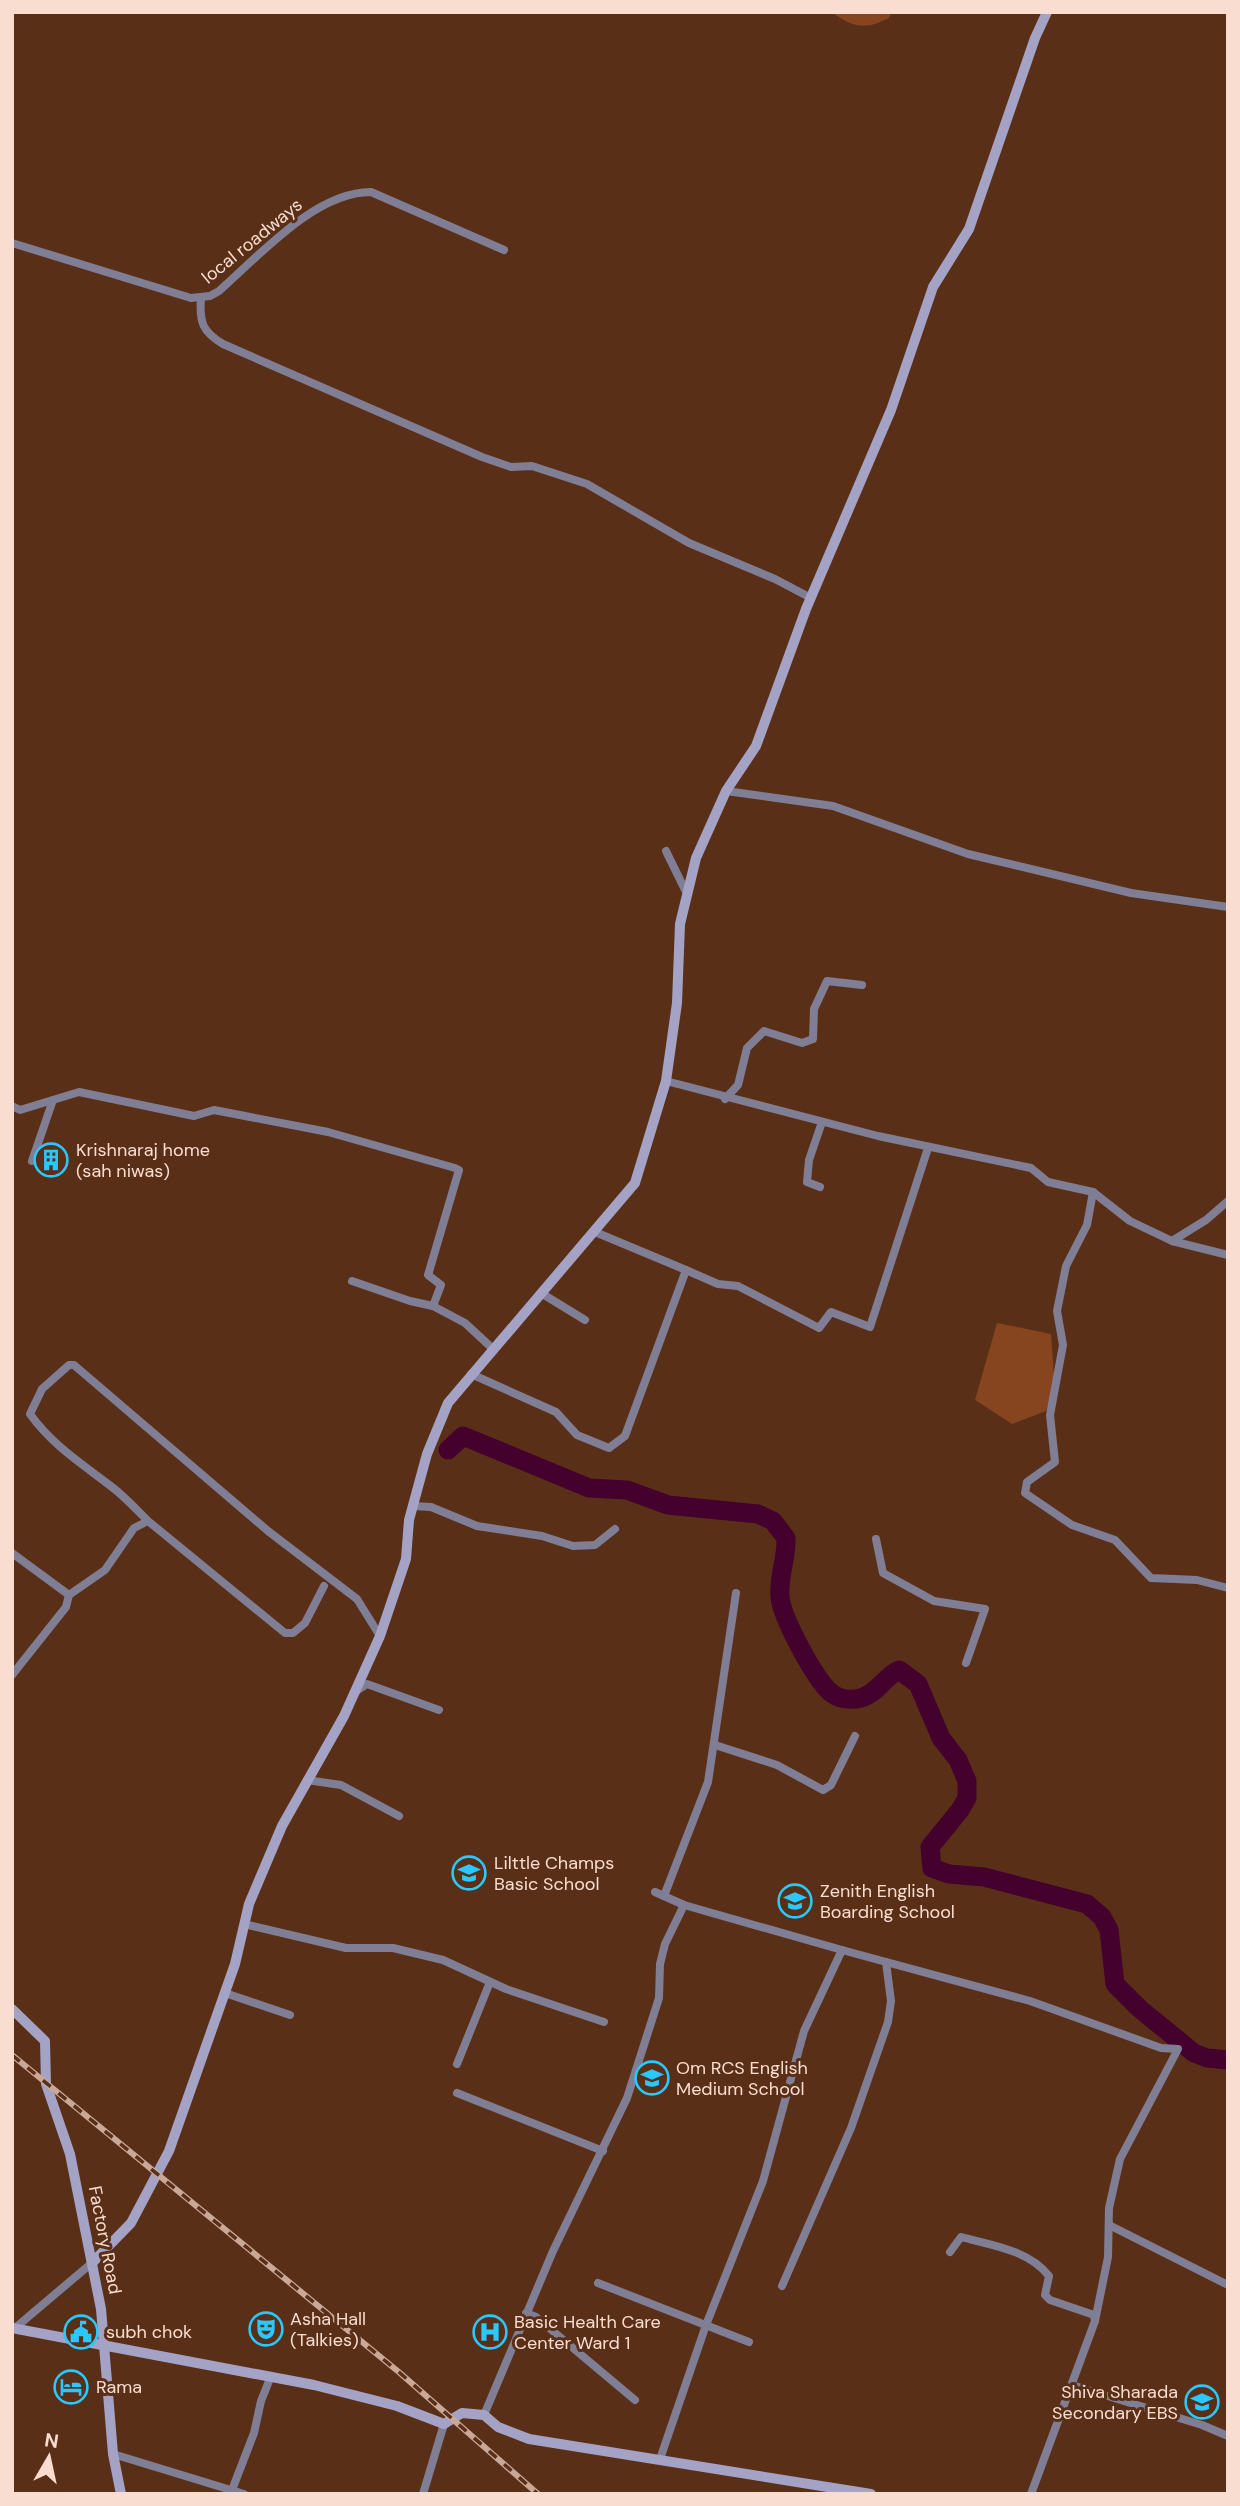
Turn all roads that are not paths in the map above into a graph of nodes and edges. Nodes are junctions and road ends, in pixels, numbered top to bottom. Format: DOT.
graph roads {
  1 [pos="1047,12"];
  2 [pos="12,243"];
  3 [pos="504,250"];
  4 [pos="201,298"];
  5 [pos="811,598"];
  6 [pos="726,790"];
  7 [pos="666,851"];
  8 [pos="687,894"];
  9 [pos="1228,907"];
  10 [pos="862,985"];
  11 [pos="666,1081"];
  12 [pos="725,1099"];
  13 [pos="53,1100"];
  14 [pos="12,1106"];
  15 [pos="822,1122"];
  16 [pos="928,1148"];
  17 [pos="32,1161"];
  18 [pos="820,1187"];
  19 [pos="1093,1192"];
  20 [pos="1228,1200"];
  21 [pos="595,1231"];
  22 [pos="1172,1241"];
  23 [pos="1228,1255"];
  24 [pos="686,1269"];
  25 [pos="352,1281"];
  26 [pos="541,1293"];
  27 [pos="433,1306"];
  28 [pos="585,1320"];
  29 [pos="492,1348"];
  30 [pos="471,1374"];
  31 [pos="413,1506"];
  32 [pos="148,1521"];
  33 [pos="615,1530"];
  34 [pos="876,1539"];
  35 [pos="12,1553"];
  36 [pos="324,1586"];
  37 [pos="1228,1587"];
  38 [pos="736,1593"];
  39 [pos="69,1595"];
  40 [pos="380,1636"];
  41 [pos="966,1663"];
  42 [pos="12,1675"];
  43 [pos="355,1692"];
  44 [pos="439,1710"];
  45 [pos="855,1736"];
  46 [pos="715,1745"];
  47 [pos="307,1780"];
  48 [pos="399,1816"];
  49 [pos="655,1892"];
  50 [pos="664,1896"];
  51 [pos="684,1905"];
  52 [pos="244,1924"];
  53 [pos="842,1951"];
  54 [pos="886,1962"];
  55 [pos="490,1982"];
  56 [pos="225,1993"];
  57 [pos="12,2009"];
  58 [pos="290,2015"];
  59 [pos="604,2022"];
  60 [pos="457,2064"];
  61 [pos="457,2093"];
  62 [pos="603,2151"];
  63 [pos="1109,2225"];
  64 [pos="950,2252"];
  65 [pos="93,2262"];
  66 [pos="598,2283"];
  67 [pos="1228,2285"];
  68 [pos="782,2286"];
  69 [pos="526,2314"];
  70 [pos="1095,2321"];
  71 [pos="706,2325"];
  72 [pos="13,2329"];
  73 [pos="749,2342"];
  74 [pos="105,2346"];
  75 [pos="271,2376"];
  76 [pos="1072,2385"];
  77 [pos="635,2400"];
  78 [pos="484,2415"];
  79 [pos="444,2424"];
  80 [pos="1228,2436"];
  81 [pos="113,2454"];
  82 [pos="660,2459"];
  83 [pos="232,2490"];
  84 [pos="121,2494"];
  85 [pos="244,2494"];
  86 [pos="423,2494"];
  87 [pos="871,2494"];
  88 [pos="1031,2494"];
  1 -- 5 [label="main road"];
  2 -- 4 [label="street, local roadways"];
  3 -- 4 [label="street, local roadways"];
  4 -- 5 [label="street"];
  5 -- 6 [label="main road"];
  6 -- 8 [label="main road"];
  6 -- 9 [label="street"];
  7 -- 8 [label="street"];
  8 -- 11 [label="main road"];
  10 -- 12 [label="street"];
  11 -- 12 [label="street"];
  11 -- 21 [label="main road"];
  12 -- 15 [label="street"];
  13 -- 14 [label="street"];
  13 -- 17 [label="street"];
  13 -- 27 [label="street"];
  15 -- 16 [label="street"];
  15 -- 18 [label="street"];
  16 -- 19 [label="street"];
  16 -- 24 [label="street"];
  19 -- 22 [label="street"];
  19 -- 37 [label="street"];
  20 -- 22 [label="street"];
  21 -- 24 [label="street"];
  21 -- 26 [label="main road"];
  22 -- 23 [label="street"];
  24 -- 30 [label="street"];
  25 -- 27 [label="street"];
  26 -- 28 [label="street"];
  26 -- 29 [label="main road"];
  27 -- 29 [label="street"];
  29 -- 30 [label="main road"];
  30 -- 31 [label="main road"];
  31 -- 33 [label="street"];
  31 -- 40 [label="main road"];
  32 -- 36 [label="street"];
  32 -- 39 [label="street"];
  32 -- 40 [label="street"];
  34 -- 41 [label="street"];
  35 -- 39 [label="street"];
  38 -- 46 [label="street"];
  39 -- 42 [label="street"];
  40 -- 43 [label="main road"];
  43 -- 44 [label="street"];
  43 -- 47 [label="main road"];
  45 -- 46 [label="street"];
  46 -- 50 [label="street"];
  47 -- 48 [label="street"];
  47 -- 52 [label="main road"];
  49 -- 50 [label="street"];
  50 -- 51 [label="street"];
  51 -- 53 [label="street"];
  51 -- 62 [label="street"];
  52 -- 55 [label="street"];
  52 -- 56 [label="main road"];
  53 -- 54 [label="street"];
  53 -- 71 [label="street"];
  54 -- 63 [label="street"];
  54 -- 68 [label="street"];
  55 -- 59 [label="street"];
  55 -- 60 [label="street"];
  56 -- 58 [label="street"];
  56 -- 65 [label="main road"];
  57 -- 65 [label="main road, Factory Road"];
  61 -- 62 [label="street"];
  62 -- 69 [label="street"];
  63 -- 67 [label="street"];
  63 -- 70 [label="street"];
  64 -- 70 [label="street"];
  65 -- 72 [label="street"];
  65 -- 74 [label="main road, Factory Road"];
  66 -- 71 [label="street"];
  69 -- 77 [label="street"];
  69 -- 78 [label="street"];
  70 -- 76 [label="street"];
  71 -- 73 [label="street"];
  71 -- 82 [label="street"];
  72 -- 74 [label="main road"];
  74 -- 75 [label="main road"];
  74 -- 81 [label="main road, Factory Road"];
  75 -- 79 [label="main road"];
  75 -- 83 [label="street"];
  76 -- 80 [label="street"];
  76 -- 88 [label="street"];
  78 -- 79 [label="main road"];
  78 -- 82 [label="main road"];
  79 -- 86 [label="street"];
  81 -- 83 [label="street"];
  81 -- 84 [label="main road, Factory Road"];
  82 -- 87 [label="main road"];
  83 -- 85 [label="street"];
}
